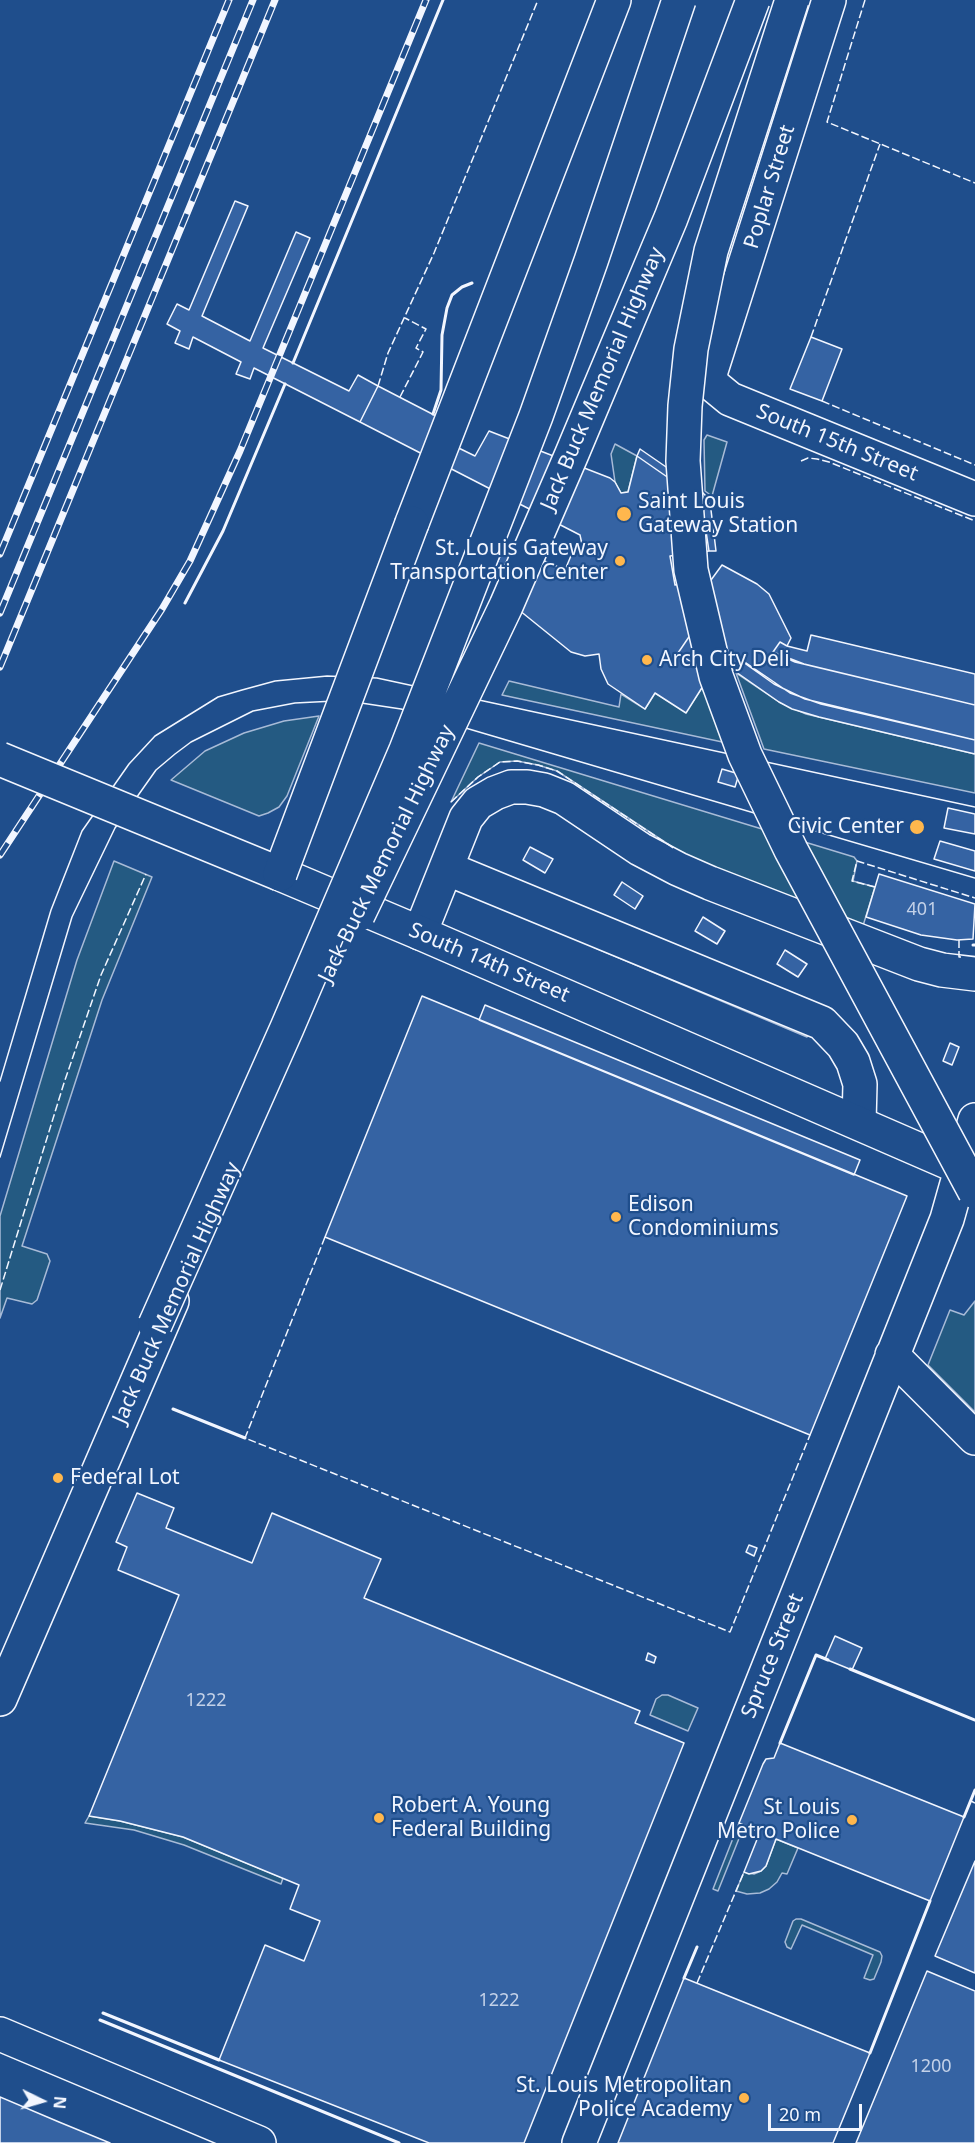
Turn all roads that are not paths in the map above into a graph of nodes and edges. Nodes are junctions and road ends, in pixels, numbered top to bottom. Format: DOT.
graph roads {
  1 [pos="614,0"];
  2 [pos="679,0"];
  3 [pos="753,0"];
  4 [pos="792,0"];
  5 [pos="829,0"];
  6 [pos="710,374"];
  7 [pos="975,499"];
  8 [pos="0,759"];
  9 [pos="446,868"];
  10 [pos="280,874"];
  11 [pos="420,933"];
  12 [pos="975,974"];
  13 [pos="975,1120"];
  14 [pos="859,1122"];
  15 [pos="970,1178"];
  16 [pos="892,1355"];
  17 [pos="975,1438"];
  18 [pos="0,1686"];
  19 [pos="0,1699"];
  20 [pos="0,2034"];
  21 [pos="259,2143"];
  22 [pos="579,2143"];
  1 -- 10 [label="main road, bridge"];
  2 -- 18 [label="main road, Jack Buck Memorial Highway, bridge"];
  3 -- 19 [label="main road, Jack Buck Memorial Highway, bridge"];
  4 -- 15 [label="main road, bridge"];
  5 -- 6 [label="main road, Poplar Street"];
  6 -- 7 [label="main road, South 15th Street"];
  8 -- 10 [label="main road, South 14th Street, bridge"];
  9 -- 11 [label="main road"];
  9 -- 12 [label="main road"];
  9 -- 14 [label="main road"];
  10 -- 11 [label="main road, South 14th Street"];
  11 -- 14 [label="main road, South 14th Street"];
  13 -- 15 [label="main road"];
  14 -- 15 [label="main road, South 14th Street"];
  15 -- 16 [label="main road, Spruce Street"];
  16 -- 17 [label="main road"];
  16 -- 22 [label="main road, Spruce Street"];
  20 -- 21 [label="main road"];
}
